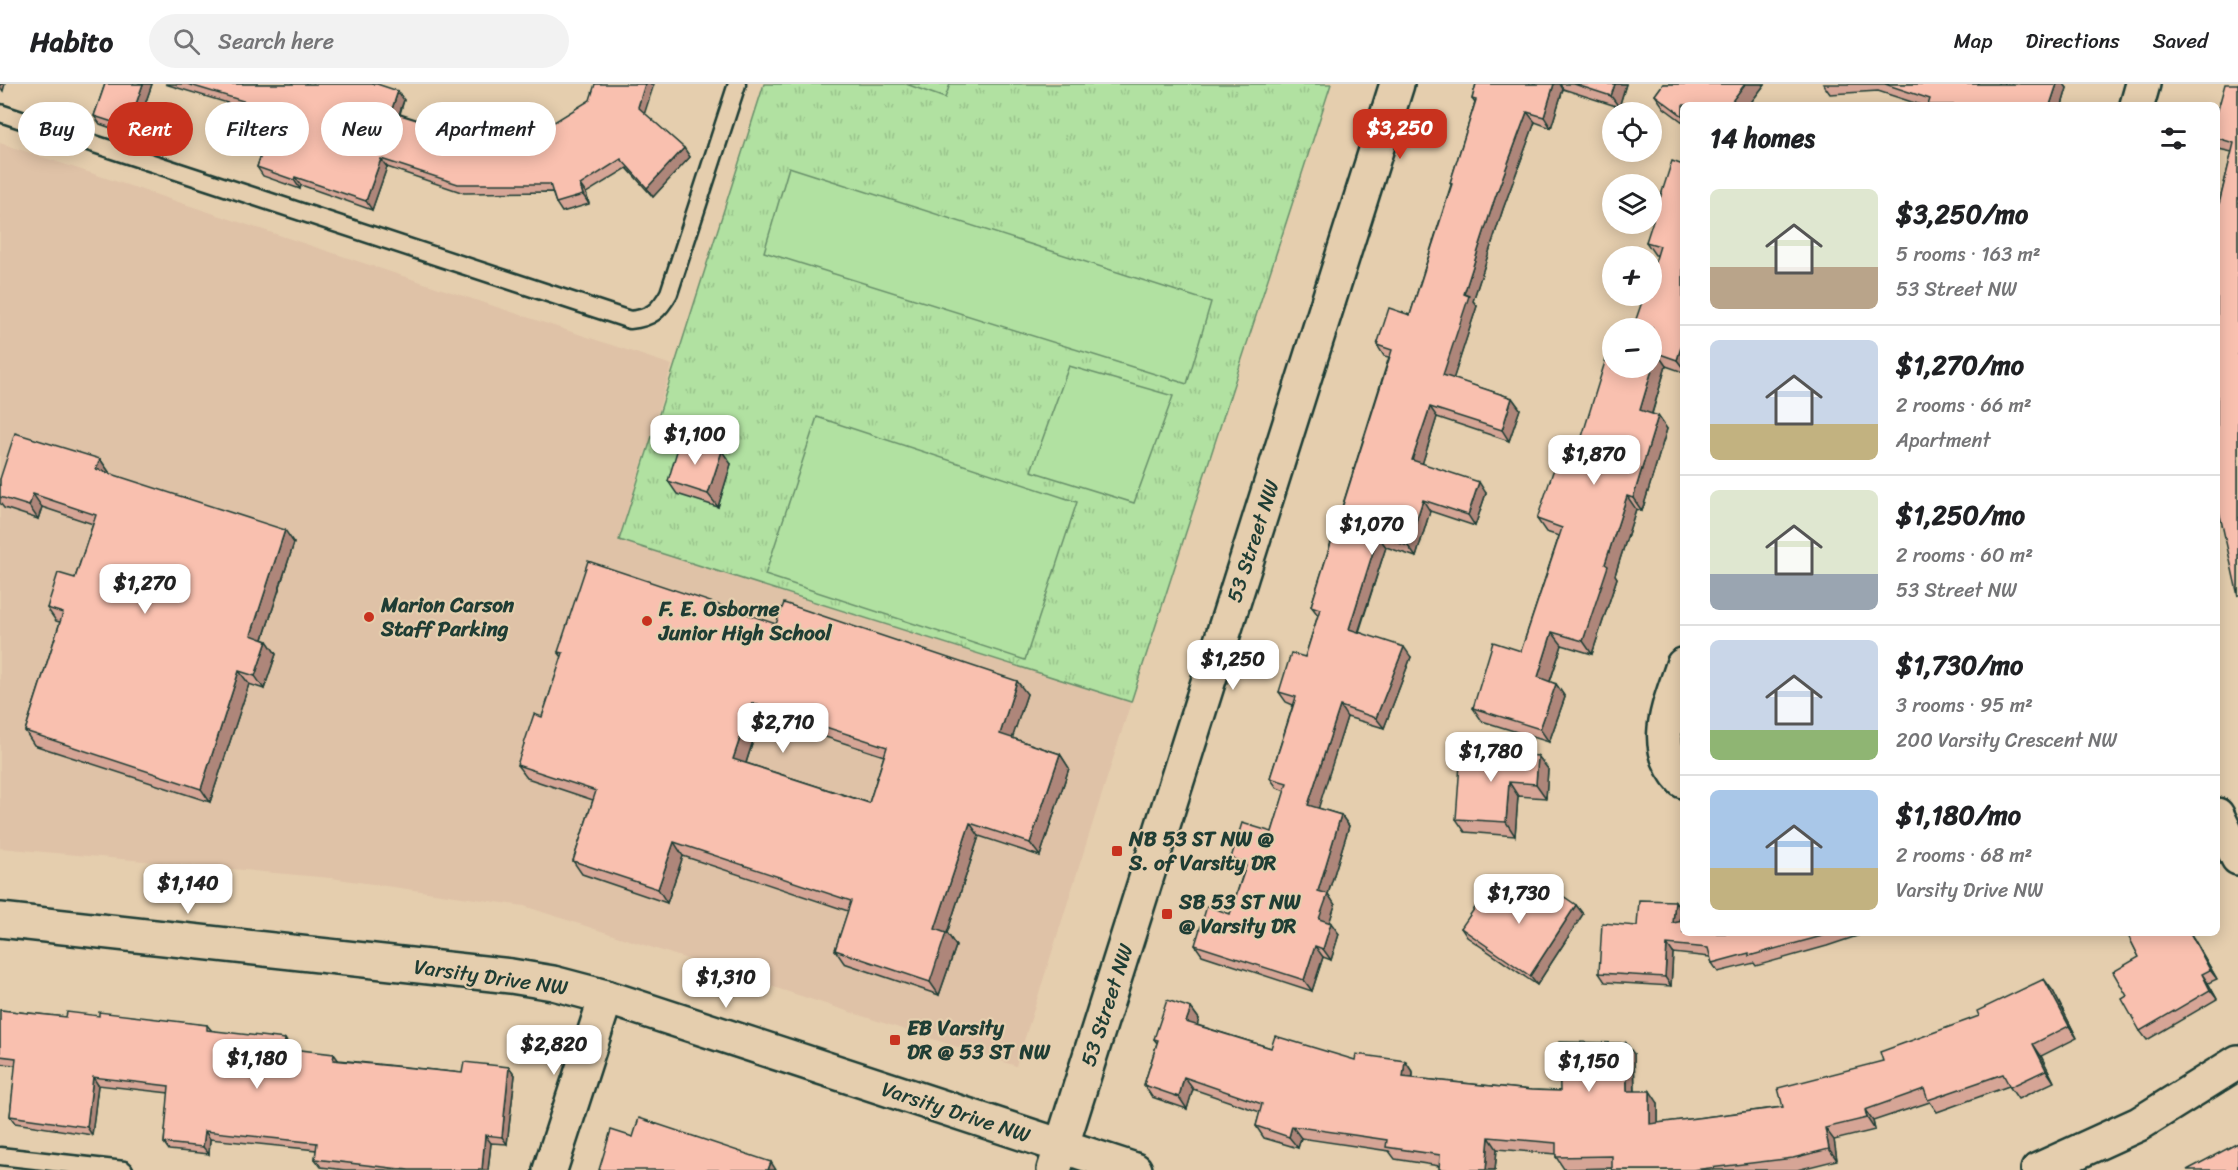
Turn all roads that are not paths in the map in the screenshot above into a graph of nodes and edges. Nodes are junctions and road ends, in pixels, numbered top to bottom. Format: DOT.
graph roads {
  1 [pos="737,84"];
  2 [pos="1397,84"];
  3 [pos="2143,84"];
  4 [pos="2139,102"];
  5 [pos="0,113"];
  6 [pos="1680,674"];
  7 [pos="1680,778"];
  8 [pos="2220,821"];
  9 [pos="2238,858"];
  10 [pos="0,920"];
  11 [pos="606,997"];
  12 [pos="2238,1062"];
  13 [pos="0,1156"];
  14 [pos="1058,1158"];
  15 [pos="124,1170"];
  16 [pos="550,1170"];
  17 [pos="1135,1170"];
  18 [pos="2038,1170"];
  1 -- 5 [label="lane"];
  2 -- 14 [label="street, 53 Street NW"];
  3 -- 4 [label="street"];
  6 -- 7 [label="street"];
  8 -- 9 [label="street"];
  10 -- 11 [label="street, Varsity Drive NW"];
  11 -- 14 [label="street, Varsity Drive NW"];
  11 -- 16 [label="street"];
  12 -- 18 [label="street"];
  13 -- 15 [label="lane"];
  14 -- 17 [label="street, Varsity Drive NW"];
}
